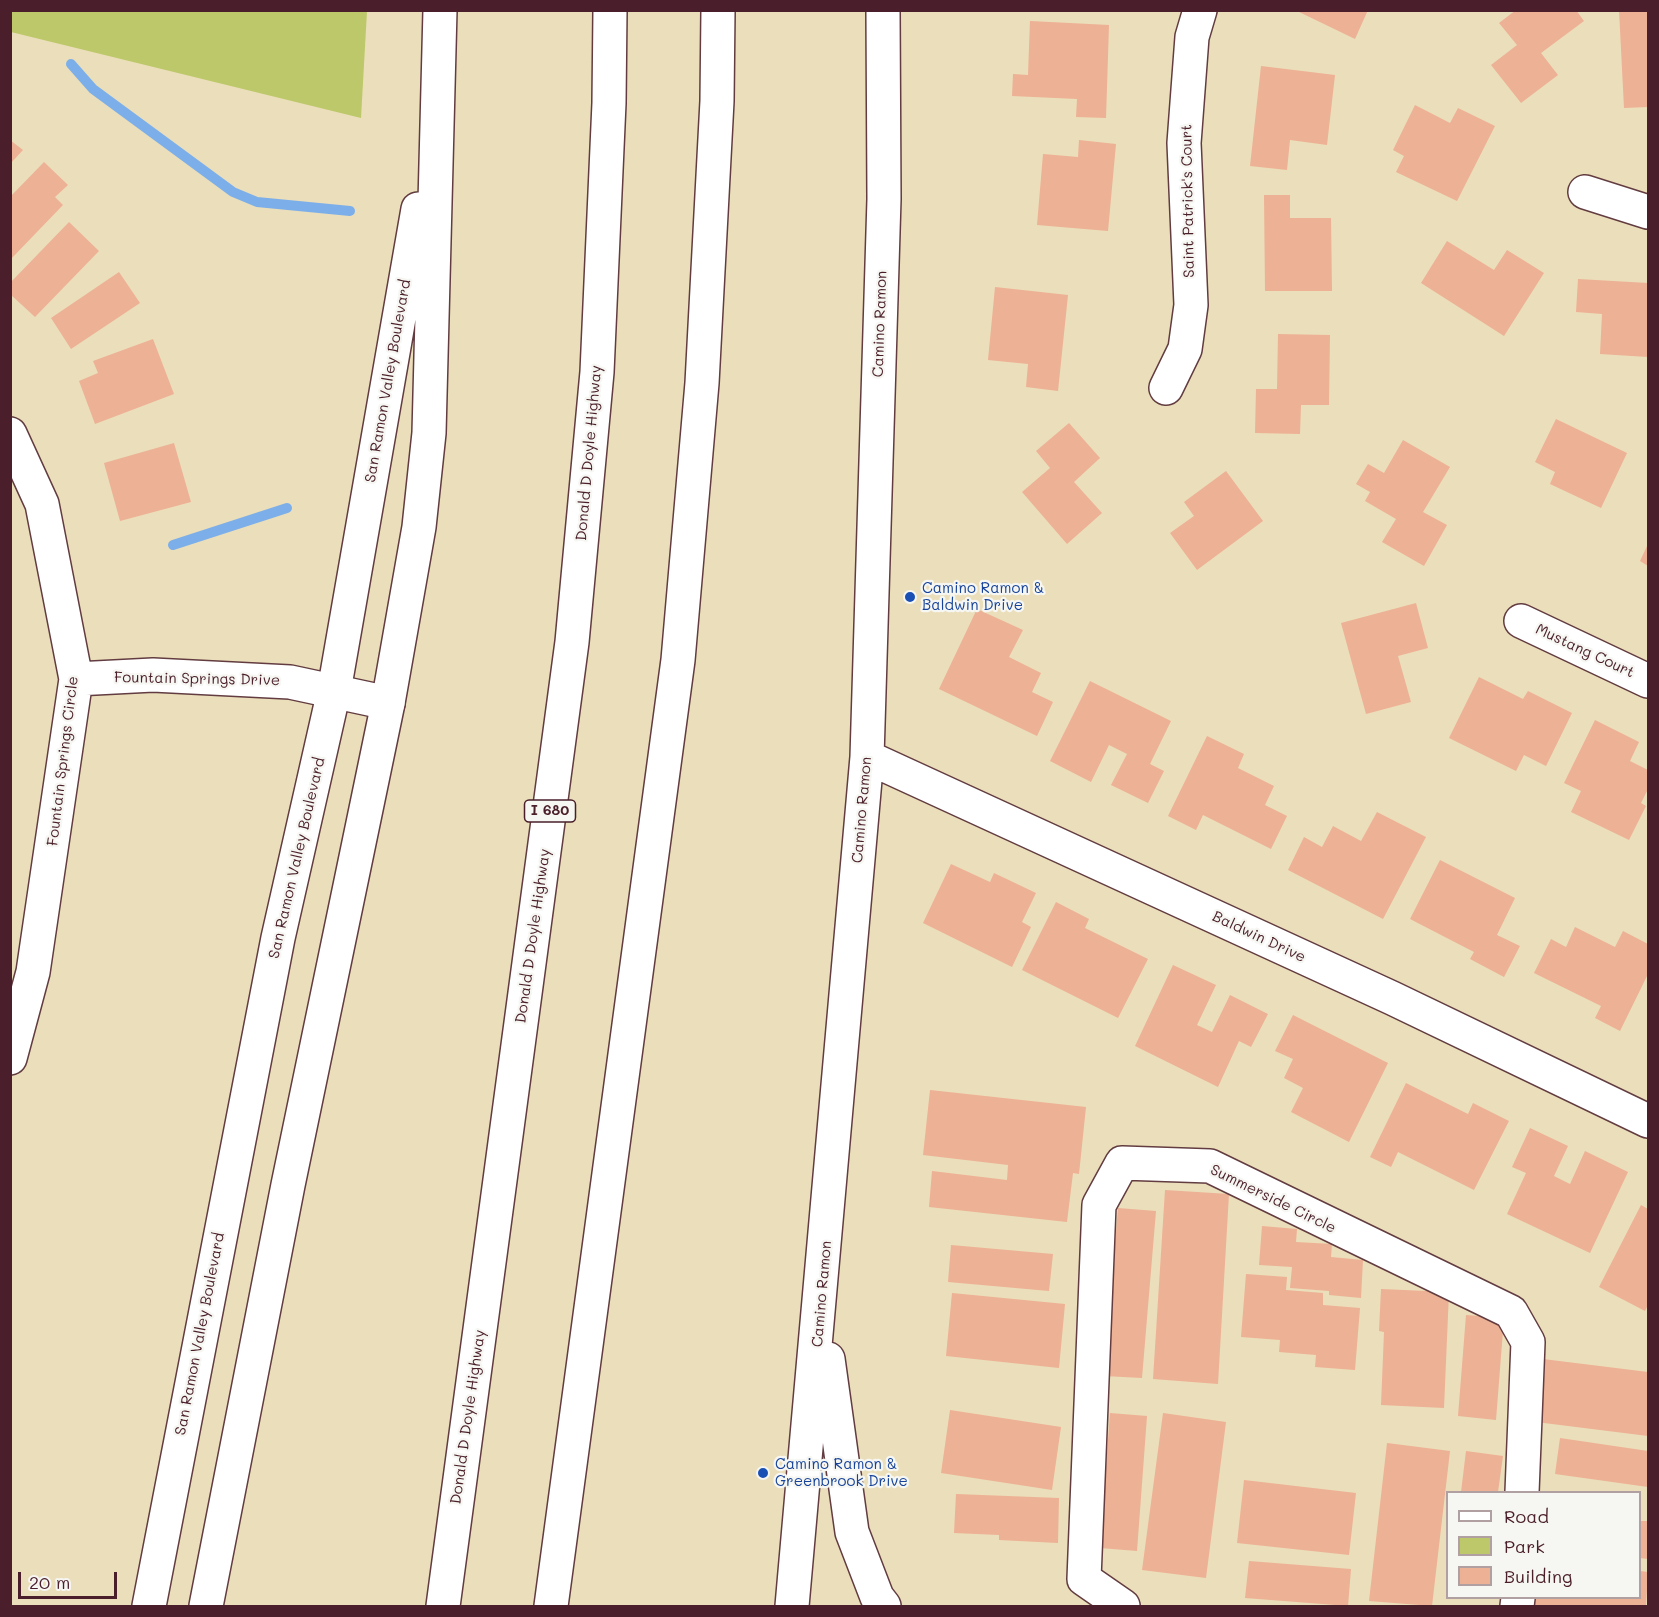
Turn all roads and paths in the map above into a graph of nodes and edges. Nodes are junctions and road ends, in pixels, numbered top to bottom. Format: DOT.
graph roads {
  1 [pos="440,10"];
  2 [pos="610,10"];
  3 [pos="718,10"];
  4 [pos="883,10"];
  5 [pos="1200,10"];
  6 [pos="436,107"];
  7 [pos="1585,192"];
  8 [pos="1648,212"];
  9 [pos="1166,388"];
  10 [pos="10,434"];
  11 [pos="1521,621"];
  12 [pos="76,678"];
  13 [pos="1648,681"];
  14 [pos="334,691"];
  15 [pos="388,703"];
  16 [pos="867,757"];
  17 [pos="10,1058"];
  18 [pos="1648,1121"];
  19 [pos="821,1308"];
  20 [pos="1522,1491"];
  21 [pos="149,1606"];
  22 [pos="206,1606"];
  23 [pos="443,1606"];
  24 [pos="551,1606"];
  25 [pos="792,1606"];
  26 [pos="884,1606"];
  27 [pos="1123,1606"];
  1 -- 6 [label="main road, San Ramon Valley Boulevard"];
  2 -- 23 [label="main road, Donald D Doyle Highway / I 680"];
  3 -- 24 [label="main road"];
  4 -- 16 [label="main road, Camino Ramon"];
  5 -- 9 [label="main road, Saint Patrick's Court"];
  6 -- 14 [label="main road, San Ramon Valley Boulevard"];
  6 -- 15 [label="main road, San Ramon Valley Boulevard"];
  7 -- 8 [label="main road"];
  10 -- 12 [label="main road, Fountain Springs Circle"];
  11 -- 13 [label="main road, Mustang Court"];
  12 -- 14 [label="main road, Fountain Springs Drive"];
  12 -- 17 [label="main road, Fountain Springs Circle"];
  14 -- 15 [label="main road, Fountain Springs Drive"];
  14 -- 21 [label="main road, San Ramon Valley Boulevard"];
  15 -- 22 [label="main road, San Ramon Valley Boulevard"];
  16 -- 18 [label="main road, Baldwin Drive"];
  16 -- 19 [label="main road, Camino Ramon"];
  19 -- 25 [label="main road, Camino Ramon"];
  19 -- 26 [label="main road"];
  20 -- 27 [label="main road, Summerside Circle"];
}
